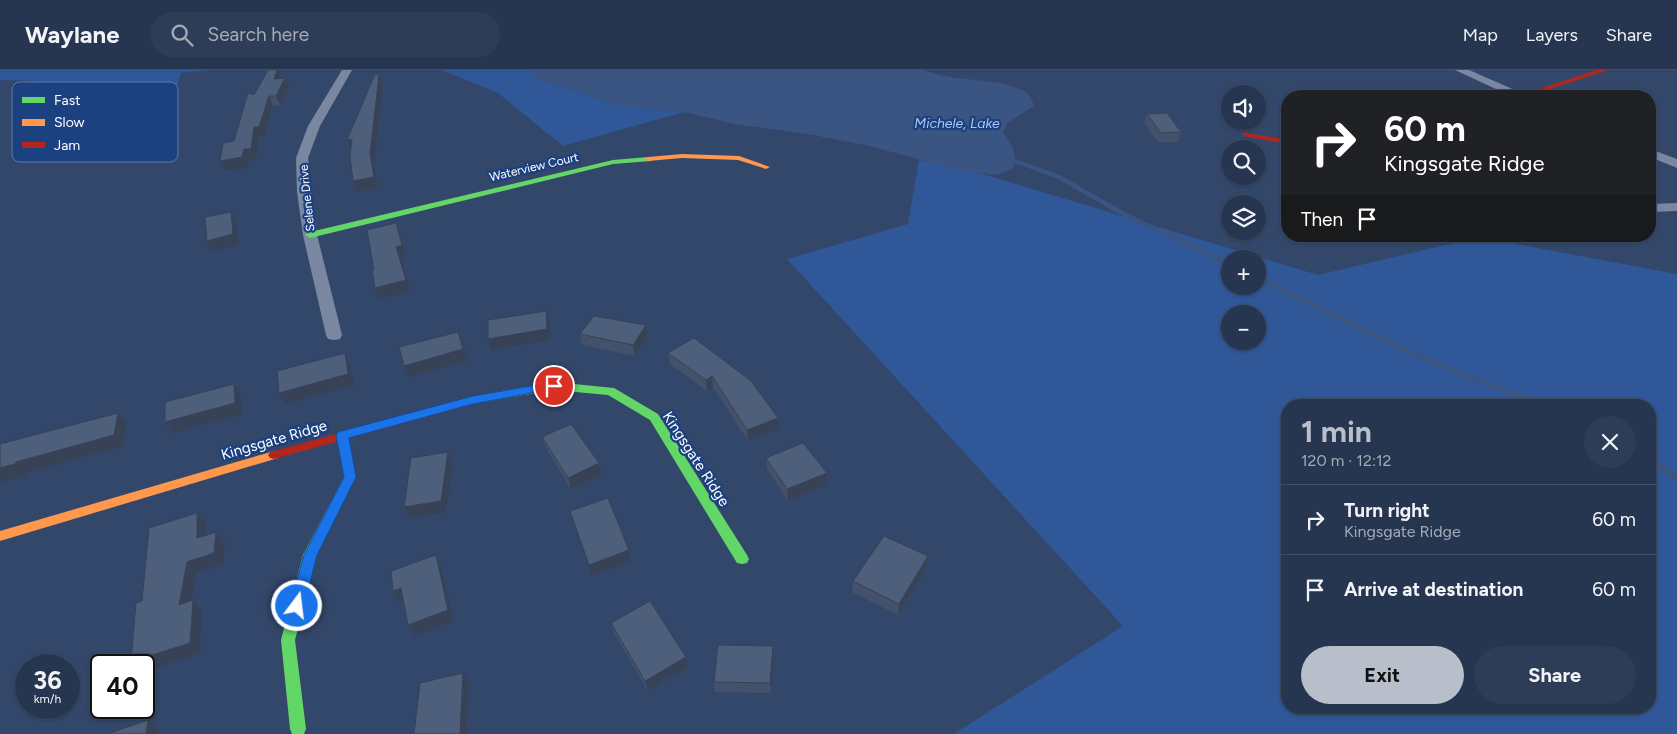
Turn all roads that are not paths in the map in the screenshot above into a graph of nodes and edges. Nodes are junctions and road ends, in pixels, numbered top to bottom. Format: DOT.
graph roads {
  1 [pos="347,70"];
  2 [pos="1460,70"];
  3 [pos="1604,70"];
  4 [pos="1507,90"];
  5 [pos="1540,90"];
  6 [pos="1246,134"];
  7 [pos="1281,141"];
  8 [pos="1656,155"];
  9 [pos="1677,164"];
  10 [pos="766,167"];
  11 [pos="1677,207"];
  12 [pos="1656,208"];
  13 [pos="310,235"];
  14 [pos="334,335"];
  15 [pos="342,435"];
  16 [pos="0,536"];
  17 [pos="742,559"];
  18 [pos="298,729"];
  1 -- 13 [label="street, Selene Drive"];
  2 -- 4 [label="street"];
  3 -- 5 [label="street"];
  6 -- 7 [label="street"];
  8 -- 9 [label="street"];
  10 -- 13 [label="street, Waterview Court"];
  11 -- 12 [label="street"];
  13 -- 14 [label="street, Selene Drive"];
  15 -- 16 [label="street, Kingsgate Ridge"];
  15 -- 17 [label="street, Kingsgate Ridge"];
  15 -- 18 [label="street"];
}
